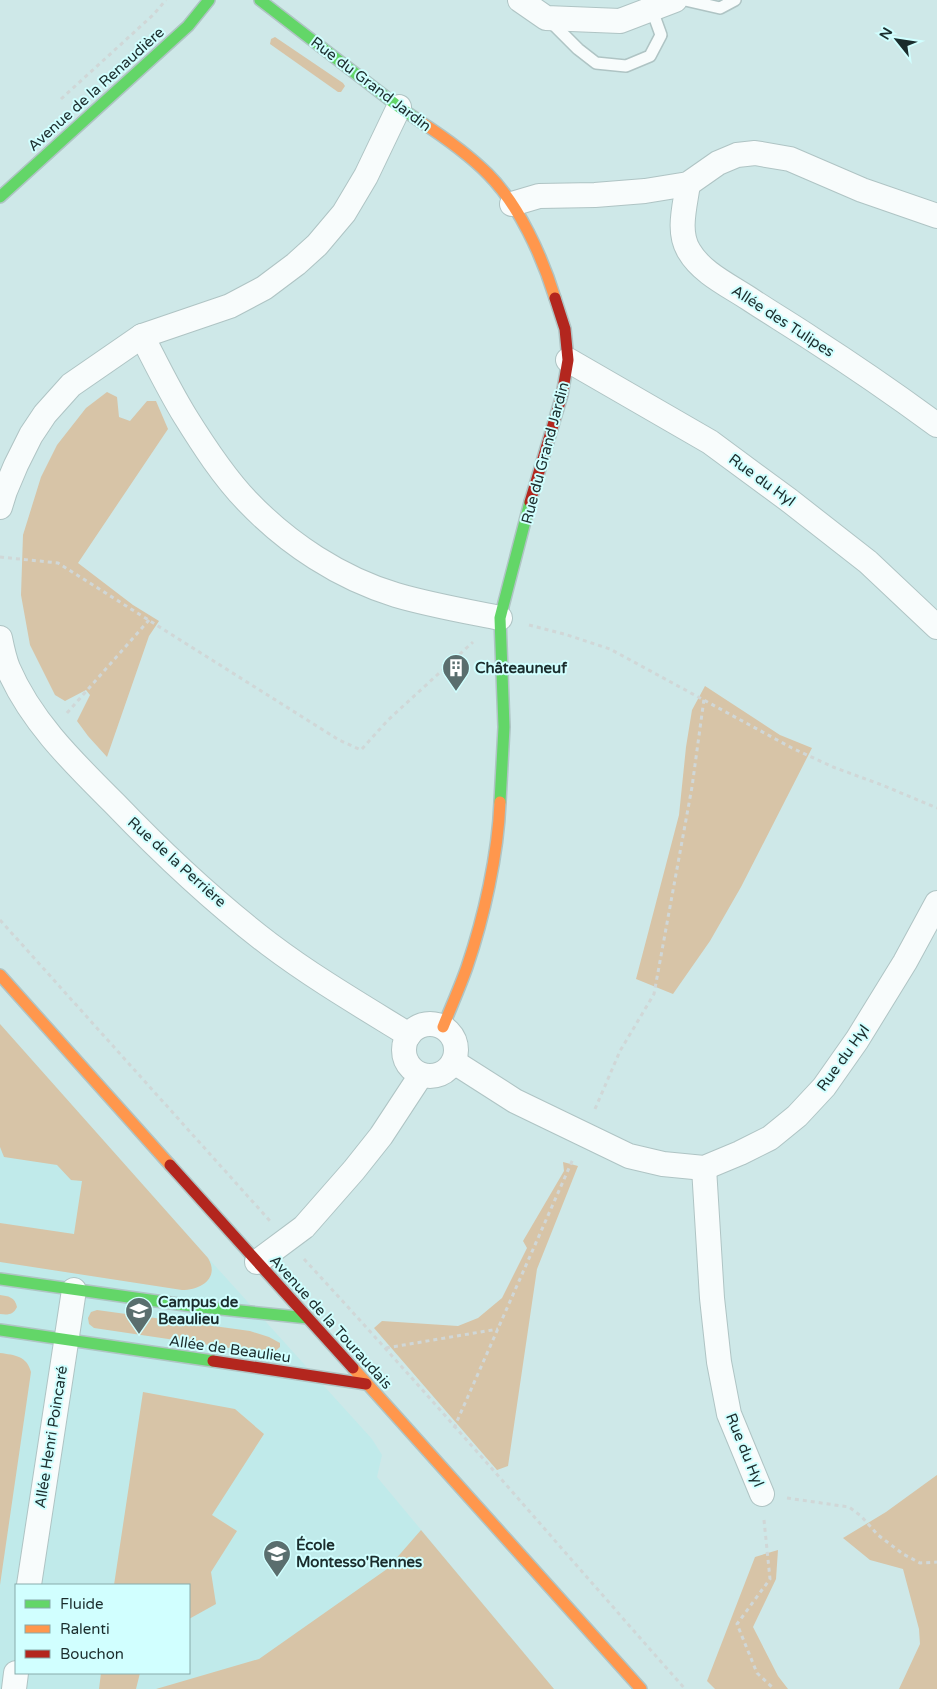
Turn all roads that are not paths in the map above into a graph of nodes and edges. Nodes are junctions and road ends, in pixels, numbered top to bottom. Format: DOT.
graph roads {
  1 [pos="209,0"];
  2 [pos="260,0"];
  3 [pos="520,0"];
  4 [pos="676,0"];
  5 [pos="685,0"];
  6 [pos="735,0"];
  7 [pos="652,10"];
  8 [pos="546,18"];
  9 [pos="399,107"];
  10 [pos="688,184"];
  11 [pos="0,197"];
  12 [pos="512,204"];
  13 [pos="937,216"];
  14 [pos="142,336"];
  15 [pos="568,360"];
  16 [pos="937,425"];
  17 [pos="0,507"];
  18 [pos="500,618"];
  19 [pos="937,627"];
  20 [pos="0,638"];
  21 [pos="937,903"];
  22 [pos="0,974"];
  23 [pos="443,1028"];
  24 [pos="409,1035"];
  25 [pos="454,1062"];
  26 [pos="421,1075"];
  27 [pos="704,1168"];
  28 [pos="257,1262"];
  29 [pos="0,1279"];
  30 [pos="74,1290"];
  31 [pos="308,1318"];
  32 [pos="0,1330"];
  33 [pos="66,1340"];
  34 [pos="366,1384"];
  35 [pos="762,1494"];
  36 [pos="29,1584"];
  37 [pos="16,1674"];
  38 [pos="14,1689"];
  39 [pos="641,1689"];
  1 -- 11 [label="street, Avenue de la Renaudière"];
  2 -- 9 [label="street, Rue du Grand Jardin"];
  3 -- 8 [label="street"];
  4 -- 7 [label="street"];
  5 -- 6 [label="lane"];
  7 -- 8 [label="street"];
  7 -- 8 [label="lane"];
  9 -- 12 [label="street, Rue du Grand Jardin"];
  9 -- 14 [label="street"];
  10 -- 12 [label="street"];
  10 -- 13 [label="street"];
  10 -- 16 [label="street, Allée des Tulipes"];
  12 -- 15 [label="street, Rue du Grand Jardin"];
  14 -- 17 [label="street"];
  14 -- 18 [label="street"];
  15 -- 18 [label="street, Rue du Grand Jardin"];
  15 -- 19 [label="street, Rue du Hyl"];
  18 -- 23 [label="street, Rue du Grand Jardin"];
  20 -- 24 [label="street, Rue de la Perrière"];
  21 -- 27 [label="street, Rue du Hyl"];
  22 -- 28 [label="street, Avenue de la Touraudais"];
  23 -- 24 [label="street"];
  23 -- 25 [label="street"];
  24 -- 26 [label="street"];
  25 -- 26 [label="street"];
  25 -- 27 [label="street, Rue du Hyl"];
  26 -- 28 [label="street"];
  27 -- 35 [label="street, Rue du Hyl"];
  28 -- 31 [label="street, Avenue de la Touraudais"];
  29 -- 30 [label="street"];
  30 -- 31 [label="street"];
  30 -- 33 [label="street, Allée Henri Poincaré"];
  31 -- 34 [label="street, Avenue de la Touraudais"];
  32 -- 33 [label="street, Allée de Beaulieu"];
  33 -- 34 [label="street, Allée de Beaulieu"];
  33 -- 36 [label="street, Allée Henri Poincaré"];
  34 -- 39 [label="street, Avenue de la Touraudais"];
  37 -- 38 [label="street"];
}
